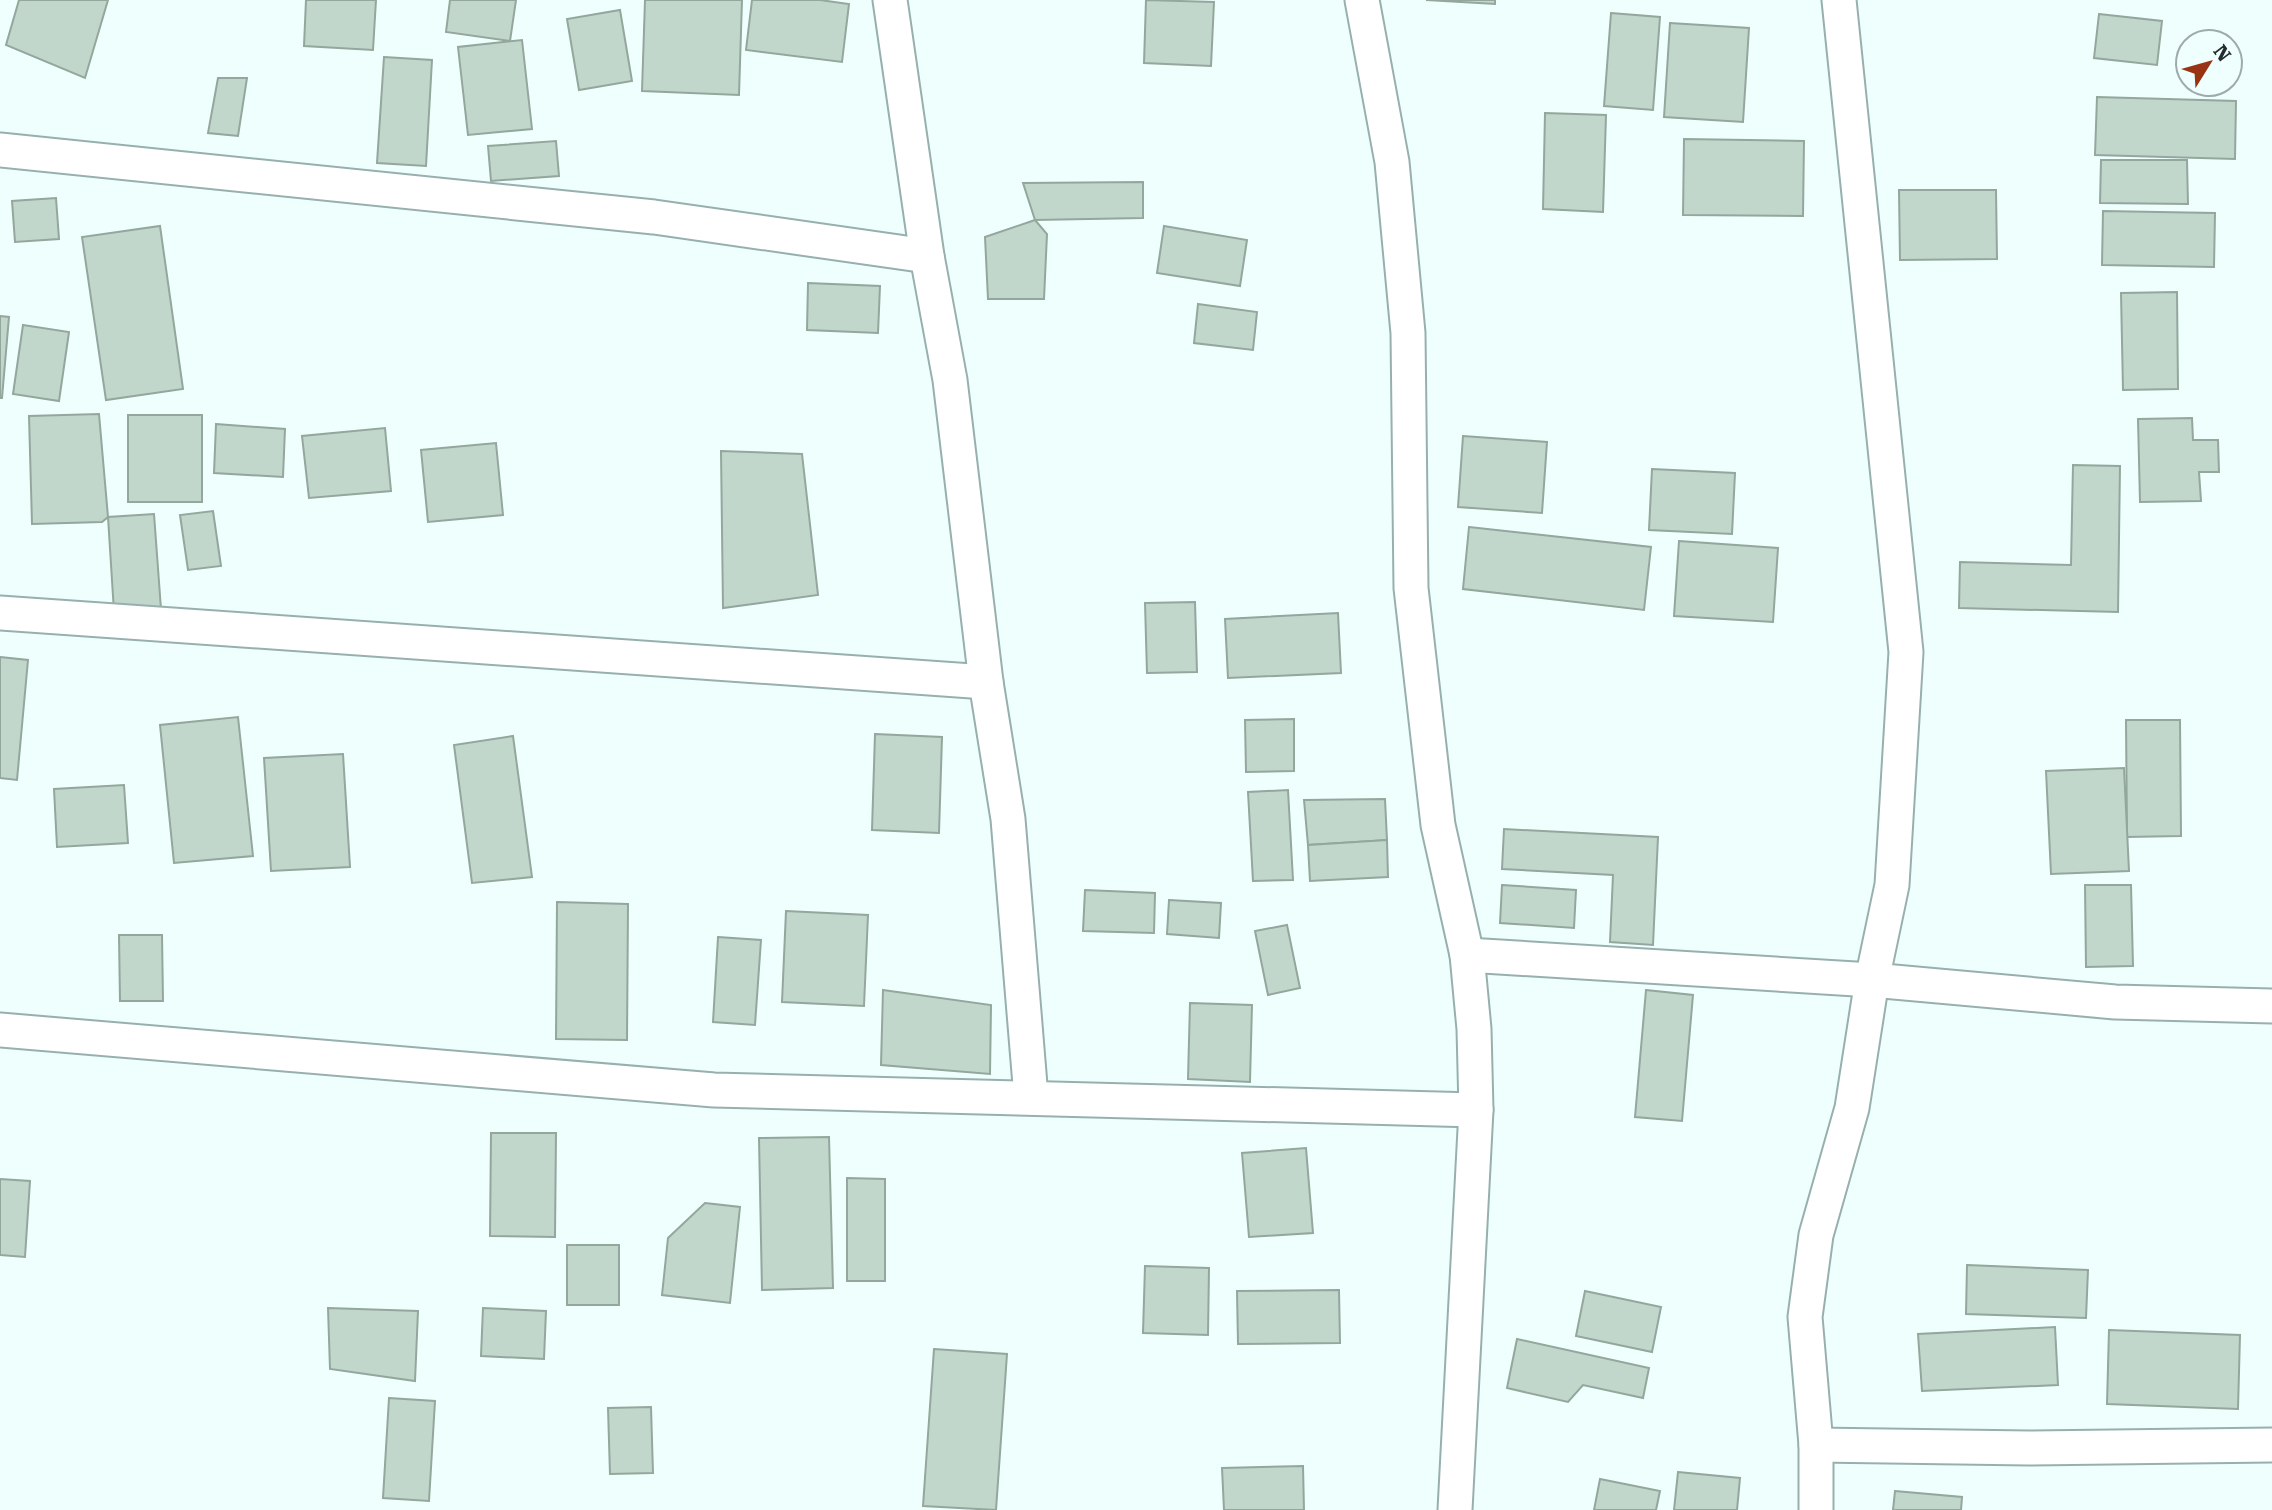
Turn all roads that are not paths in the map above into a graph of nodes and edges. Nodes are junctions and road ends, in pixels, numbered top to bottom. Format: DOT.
graph roads {
  1 [pos="890,0"];
  2 [pos="1362,0"];
  3 [pos="1839,0"];
  4 [pos="0,150"];
  5 [pos="927,256"];
  6 [pos="0,613"];
  7 [pos="986,682"];
  8 [pos="1467,955"];
  9 [pos="1872,980"];
  10 [pos="2272,1006"];
  11 [pos="0,1030"];
  12 [pos="1031,1097"];
  13 [pos="1476,1110"];
  14 [pos="1816,1445"];
  15 [pos="2272,1445"];
  16 [pos="1455,1510"];
  17 [pos="1816,1510"];
  1 -- 5 [label="street"];
  2 -- 8 [label="street"];
  3 -- 9 [label="street"];
  4 -- 5 [label="street"];
  5 -- 7 [label="street"];
  6 -- 7 [label="street"];
  7 -- 12 [label="street"];
  8 -- 9 [label="street"];
  8 -- 13 [label="street"];
  9 -- 10 [label="street"];
  9 -- 14 [label="street"];
  11 -- 12 [label="street"];
  12 -- 13 [label="street"];
  13 -- 16 [label="street"];
  14 -- 15 [label="street"];
  14 -- 17 [label="street"];
}
